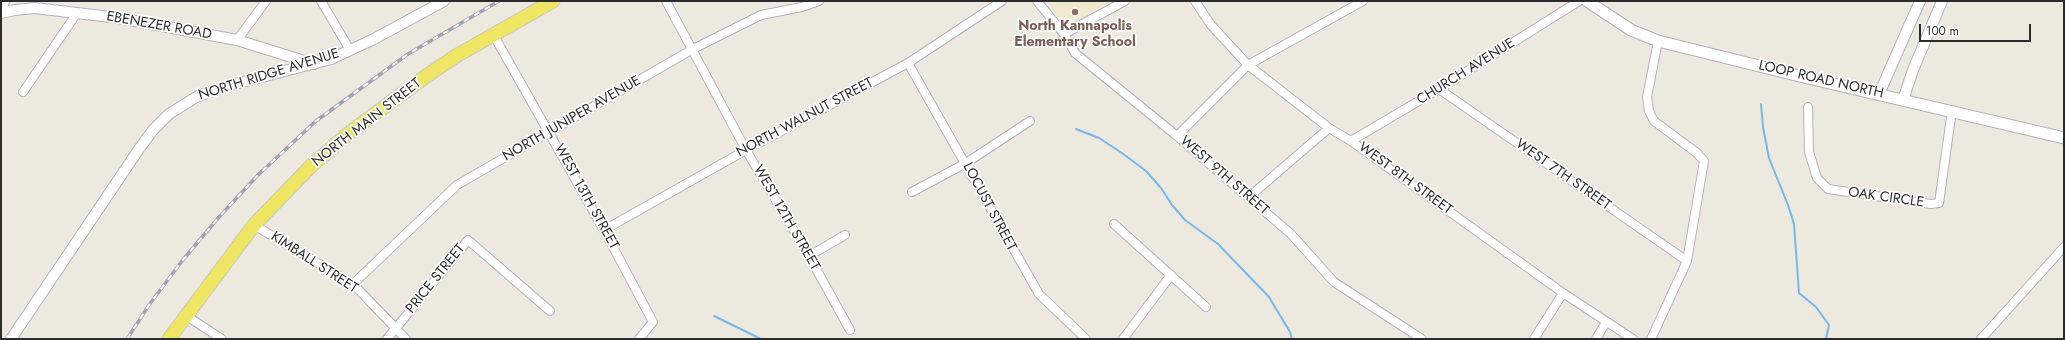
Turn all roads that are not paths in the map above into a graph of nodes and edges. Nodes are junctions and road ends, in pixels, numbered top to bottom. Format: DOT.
graph roads {
  1 [pos="5,1"];
  2 [pos="266,1"];
  3 [pos="321,1"];
  4 [pos="444,1"];
  5 [pos="553,1"];
  6 [pos="666,1"];
  7 [pos="819,1"];
  8 [pos="1002,1"];
  9 [pos="1037,1"];
  10 [pos="1125,1"];
  11 [pos="1195,1"];
  12 [pos="1363,1"];
  13 [pos="1580,1"];
  14 [pos="1587,1"];
  15 [pos="1920,1"];
  16 [pos="1942,1"];
  17 [pos="1,13"];
  18 [pos="77,13"];
  19 [pos="493,34"];
  20 [pos="1064,34"];
  21 [pos="237,40"];
  22 [pos="1658,41"];
  23 [pos="693,49"];
  24 [pos="350,50"];
  25 [pos="908,63"];
  26 [pos="314,64"];
  27 [pos="1248,65"];
  28 [pos="1439,89"];
  29 [pos="23,92"];
  30 [pos="1879,94"];
  31 [pos="1904,100"];
  32 [pos="1808,107"];
  33 [pos="1952,110"];
  34 [pos="1030,121"];
  35 [pos="1329,128"];
  36 [pos="549,132"];
  37 [pos="1177,136"];
  38 [pos="2064,138"];
  39 [pos="1352,141"];
  40 [pos="746,150"];
  41 [pos="966,163"];
  42 [pos="912,192"];
  43 [pos="1249,197"];
  44 [pos="1114,224"];
  45 [pos="254,225"];
  46 [pos="604,230"];
  47 [pos="844,235"];
  48 [pos="2064,247"];
  49 [pos="809,256"];
  50 [pos="1686,261"];
  51 [pos="1171,275"];
  52 [pos="353,284"];
  53 [pos="1563,293"];
  54 [pos="1206,307"];
  55 [pos="550,311"];
  56 [pos="185,315"];
  57 [pos="1606,322"];
  58 [pos="396,329"];
  59 [pos="850,330"];
  60 [pos="11,339"];
  61 [pos="169,339"];
  62 [pos="222,339"];
  63 [pos="387,339"];
  64 [pos="406,339"];
  65 [pos="639,339"];
  66 [pos="1086,339"];
  67 [pos="1123,339"];
  68 [pos="1422,339"];
  69 [pos="1534,339"];
  70 [pos="1596,339"];
  71 [pos="1633,339"];
  72 [pos="1651,339"];
  73 [pos="1981,339"];
  1 -- 17 [label="street"];
  2 -- 21 [label="street"];
  3 -- 24 [label="street"];
  4 -- 24 [label="street, NORTH RIDGE AVENUE"];
  5 -- 19 [label="main road, NORTH MAIN STREET"];
  6 -- 23 [label="street, WEST 12TH STREET"];
  7 -- 23 [label="street, NORTH JUNIPER AVENUE"];
  8 -- 25 [label="street, NORTH WALNUT STREET"];
  9 -- 20 [label="street, WEST 9TH STREET"];
  10 -- 20 [label="street"];
  11 -- 27 [label="street, WEST 8TH STREET"];
  12 -- 27 [label="street"];
  13 -- 28 [label="street, CHURCH AVENUE"];
  14 -- 22 [label="main road, LOOP ROAD NORTH"];
  15 -- 30 [label="street"];
  16 -- 31 [label="street"];
  17 -- 18 [label="street, EBENEZER ROAD"];
  18 -- 21 [label="street, EBENEZER ROAD"];
  18 -- 29 [label="street"];
  19 -- 36 [label="street, WEST 13TH STREET"];
  19 -- 45 [label="main road, NORTH MAIN STREET"];
  20 -- 37 [label="street, WEST 9TH STREET"];
  21 -- 26 [label="street, EBENEZER ROAD"];
  22 -- 30 [label="main road, LOOP ROAD NORTH"];
  22 -- 50 [label="street"];
  23 -- 36 [label="street, NORTH JUNIPER AVENUE"];
  23 -- 40 [label="street, WEST 12TH STREET"];
  24 -- 26 [label="street, NORTH RIDGE AVENUE"];
  25 -- 40 [label="street, NORTH WALNUT STREET"];
  25 -- 41 [label="street, LOCUST STREET"];
  26 -- 60 [label="street, NORTH RIDGE AVENUE"];
  27 -- 35 [label="street, WEST 8TH STREET"];
  27 -- 37 [label="street"];
  28 -- 39 [label="street, CHURCH AVENUE"];
  28 -- 50 [label="street, WEST 7TH STREET"];
  30 -- 31 [label="main road, LOOP ROAD NORTH"];
  31 -- 33 [label="main road, LOOP ROAD NORTH"];
  32 -- 33 [label="street, OAK CIRCLE"];
  33 -- 38 [label="main road, LOOP ROAD NORTH"];
  34 -- 41 [label="street"];
  35 -- 39 [label="street, WEST 8TH STREET"];
  35 -- 43 [label="street"];
  36 -- 46 [label="street, WEST 13TH STREET"];
  36 -- 52 [label="street, NORTH JUNIPER AVENUE"];
  37 -- 43 [label="street, WEST 9TH STREET"];
  39 -- 53 [label="street, WEST 8TH STREET"];
  40 -- 46 [label="street, NORTH WALNUT STREET"];
  40 -- 49 [label="street, WEST 12TH STREET"];
  41 -- 42 [label="street"];
  41 -- 66 [label="street, LOCUST STREET"];
  43 -- 68 [label="street, WEST 9TH STREET"];
  44 -- 51 [label="street"];
  45 -- 52 [label="street, KIMBALL STREET"];
  45 -- 56 [label="main road, NORTH MAIN STREET"];
  46 -- 65 [label="street, WEST 13TH STREET"];
  47 -- 49 [label="street"];
  48 -- 73 [label="street"];
  49 -- 59 [label="street, WEST 12TH STREET"];
  50 -- 72 [label="street"];
  51 -- 54 [label="street"];
  51 -- 67 [label="street"];
  52 -- 58 [label="street, KIMBALL STREET"];
  53 -- 57 [label="street, WEST 8TH STREET"];
  53 -- 69 [label="street"];
  55 -- 58 [label="street, PRICE STREET"];
  56 -- 61 [label="main road, NORTH MAIN STREET"];
  56 -- 62 [label="street"];
  57 -- 70 [label="street"];
  57 -- 71 [label="street, WEST 8TH STREET"];
  58 -- 63 [label="street"];
  58 -- 64 [label="street, KIMBALL STREET"];
}
